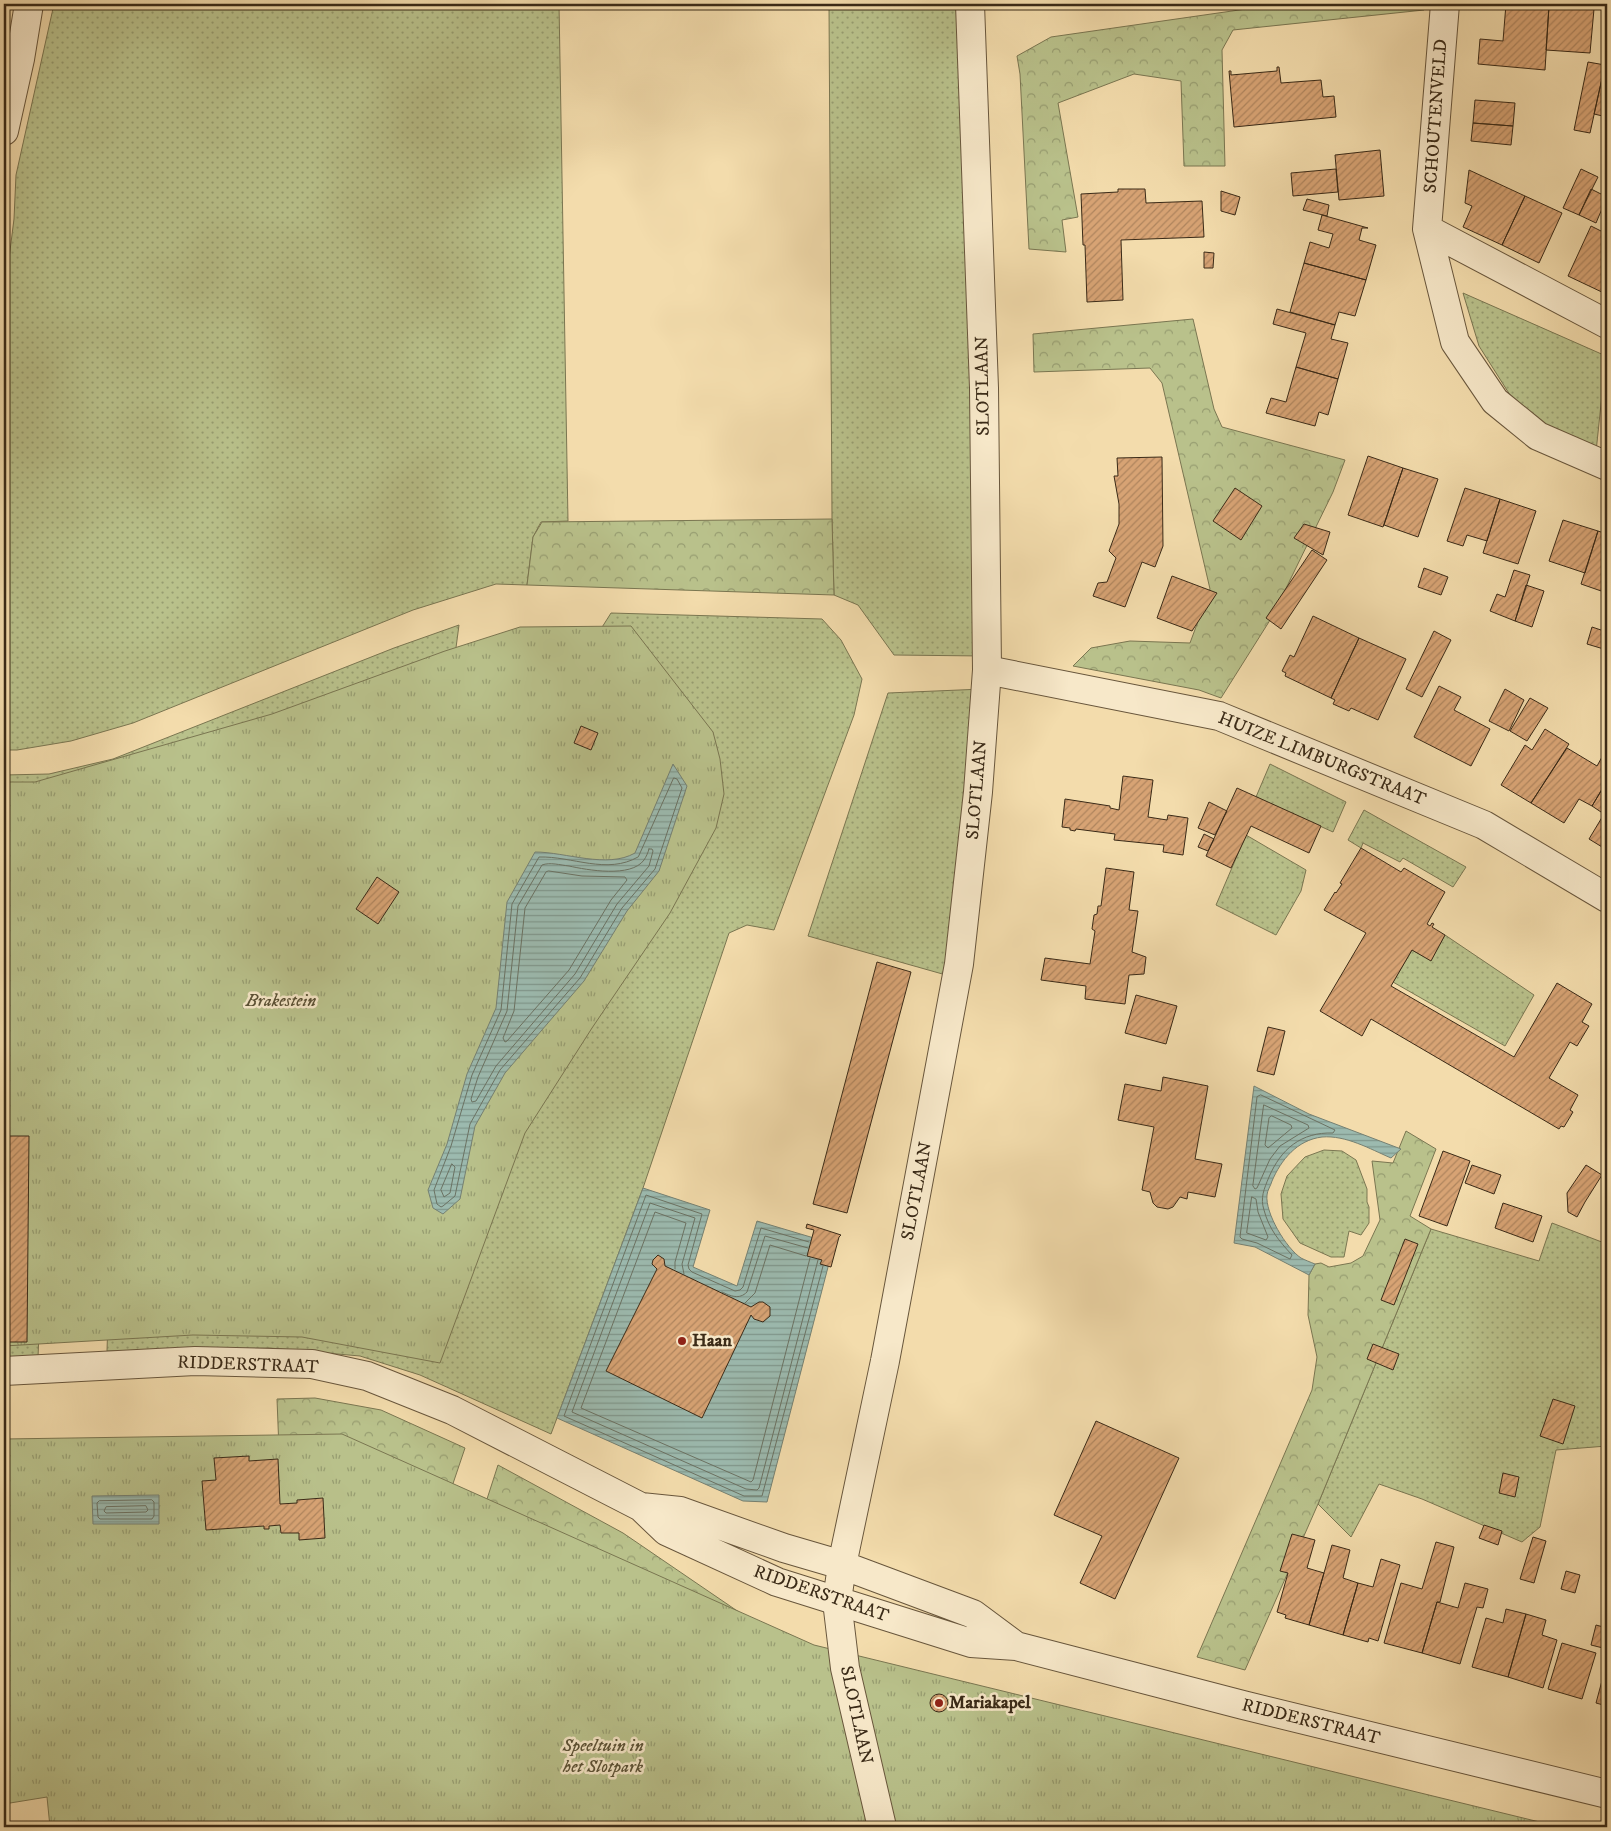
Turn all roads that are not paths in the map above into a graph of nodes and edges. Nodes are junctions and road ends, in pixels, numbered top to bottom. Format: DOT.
graph roads {
  1 [pos="29,4"];
  2 [pos="970,4"];
  3 [pos="1445,4"];
  4 [pos="4,131"];
  5 [pos="1427,229"];
  6 [pos="1607,324"];
  7 [pos="1607,466"];
  8 [pos="987,670"];
  9 [pos="1607,898"];
  10 [pos="4,1371"];
  11 [pos="641,1506"];
  12 [pos="842,1565"];
  13 [pos="837,1601"];
  14 [pos="1016,1646"];
  15 [pos="1607,1794"];
  16 [pos="882,1827"];
  1 -- 4 [label="street"];
  2 -- 8 [label="street, SLOTLAAN"];
  3 -- 5 [label="street, SCHOUTENVELD"];
  5 -- 6 [label="street"];
  5 -- 7 [label="street, SCHOUTENVELD"];
  8 -- 9 [label="street, HUIZE LIMBURGSTRAAT"];
  8 -- 12 [label="street, SLOTLAAN"];
  10 -- 11 [label="street, RIDDERSTRAAT"];
  11 -- 12 [label="street, RIDDERSTRAAT"];
  11 -- 13 [label="street, RIDDERSTRAAT"];
  12 -- 13 [label="street, SLOTLAAN"];
  12 -- 14 [label="street, RIDDERSTRAAT"];
  13 -- 14 [label="street, RIDDERSTRAAT"];
  13 -- 16 [label="street, SLOTLAAN"];
  14 -- 15 [label="street, RIDDERSTRAAT"];
}
